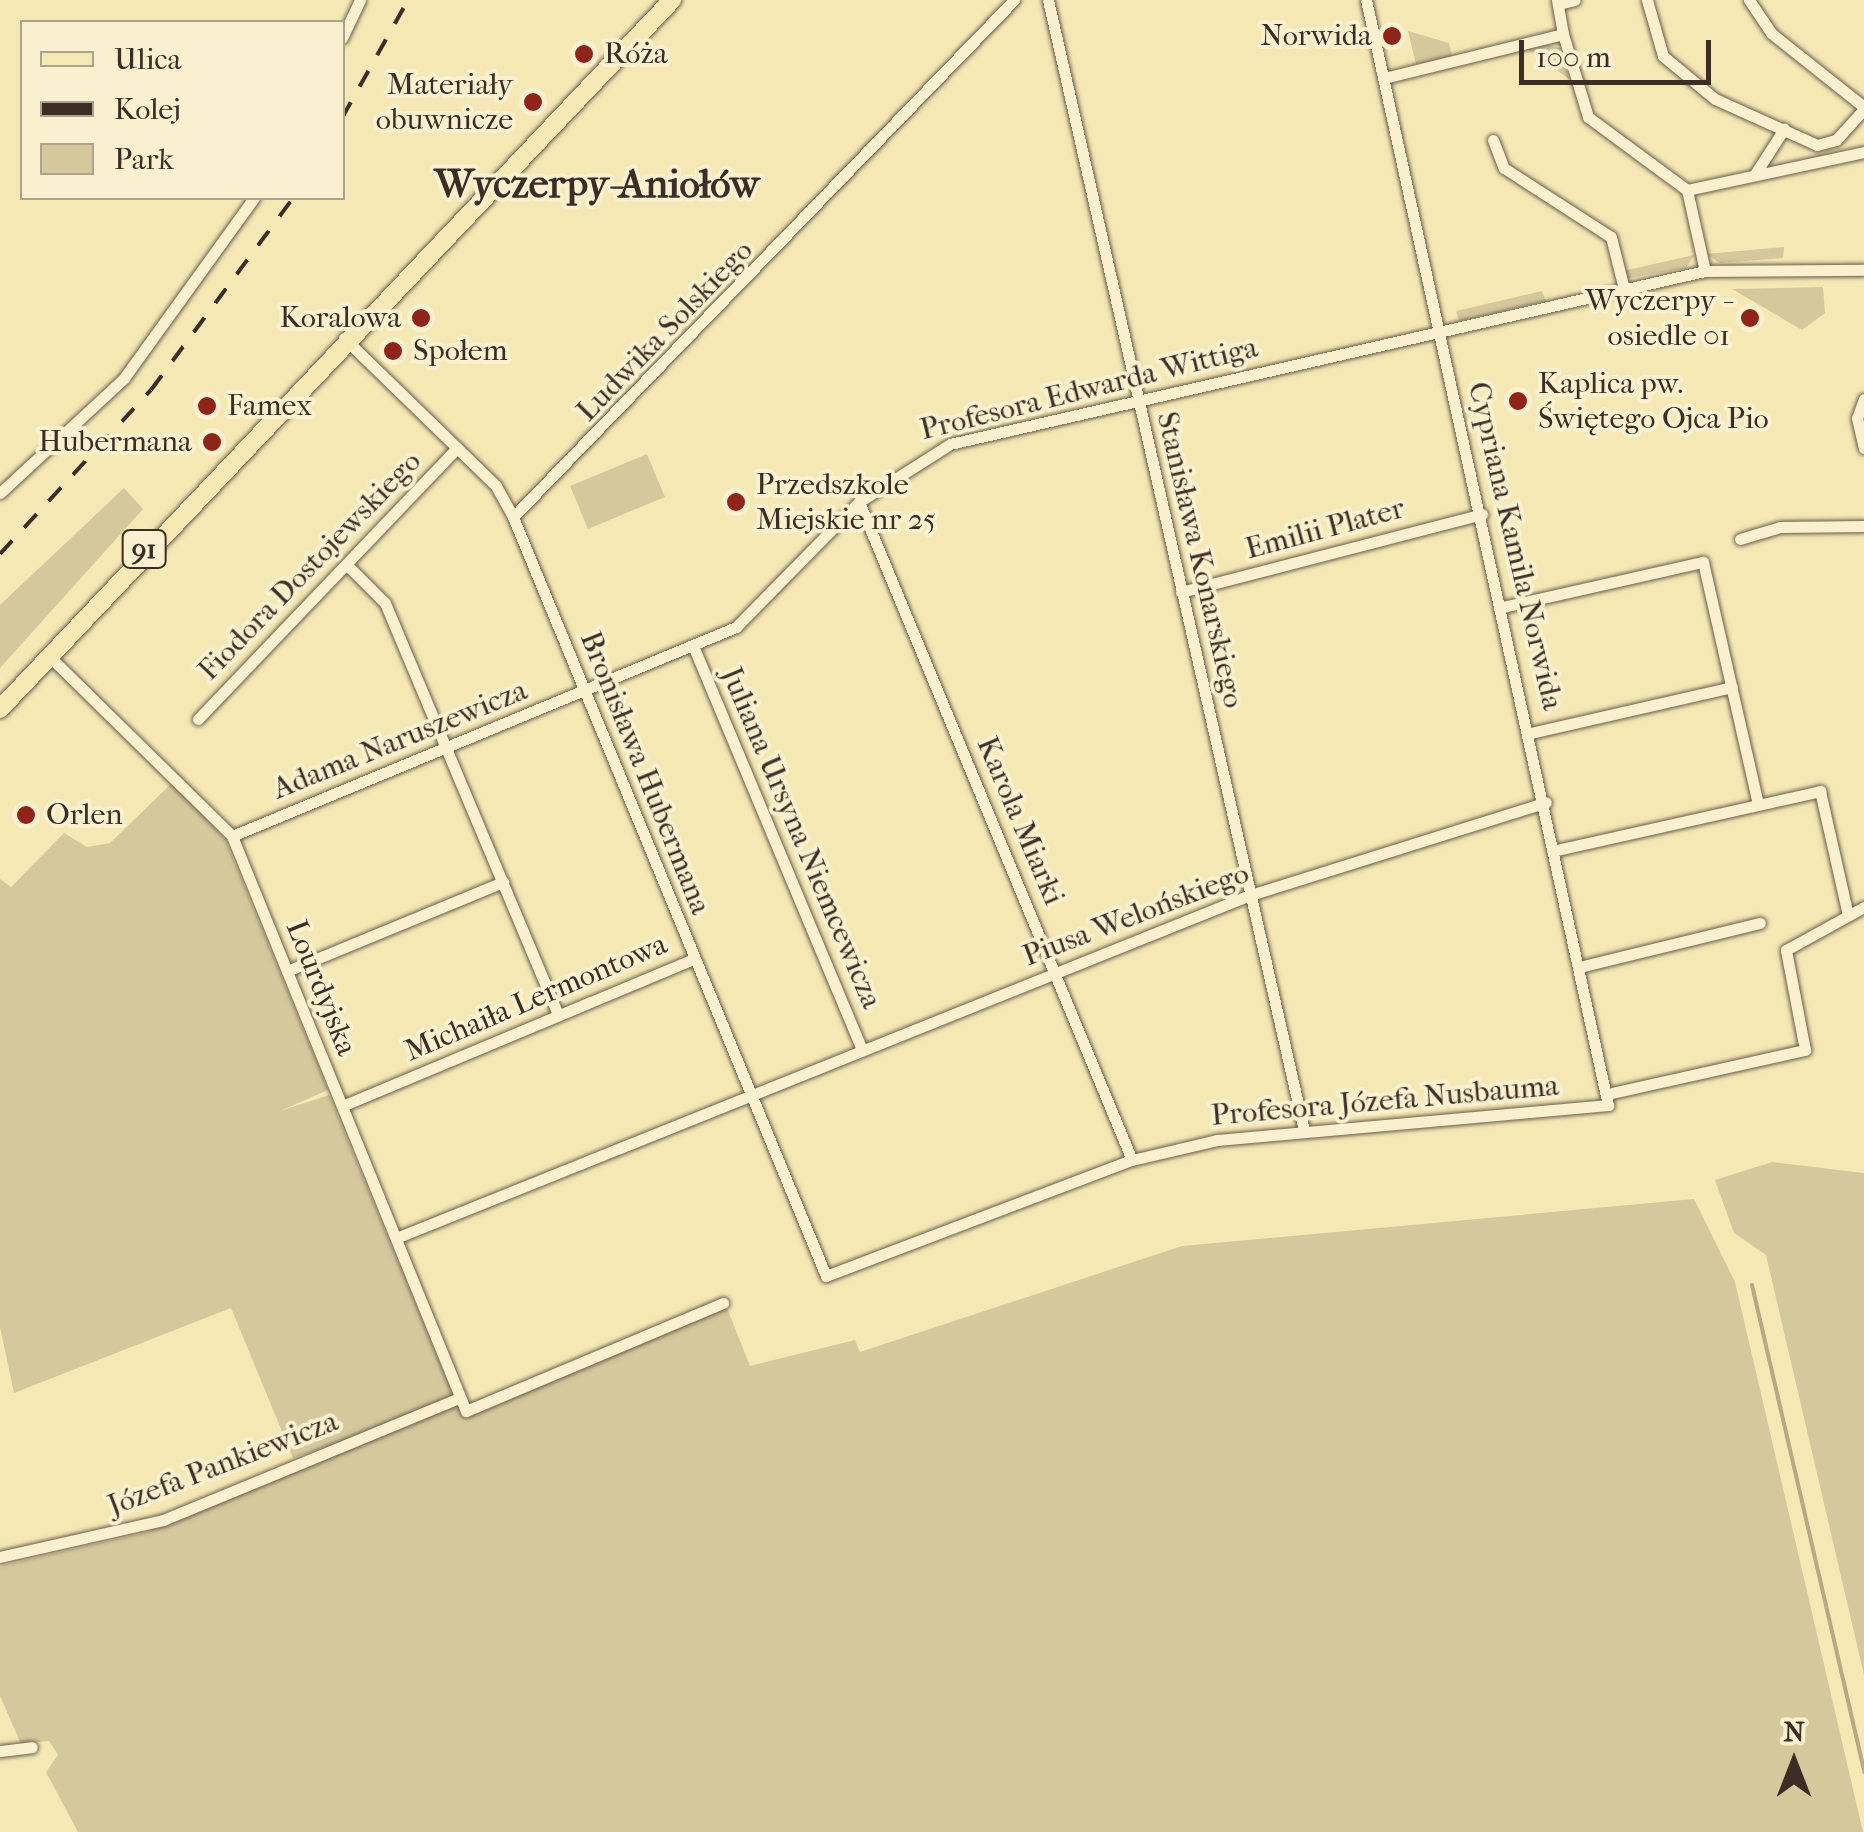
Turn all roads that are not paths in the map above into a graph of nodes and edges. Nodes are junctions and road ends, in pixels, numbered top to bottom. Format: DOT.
graph roads {
  1 [pos="360,0"];
  2 [pos="672,0"];
  3 [pos="1014,0"];
  4 [pos="1048,0"];
  5 [pos="1366,0"];
  6 [pos="1576,0"];
  7 [pos="1647,0"];
  8 [pos="1748,0"];
  9 [pos="1557,2"];
  10 [pos="345,32"];
  11 [pos="1563,34"];
  12 [pos="1384,78"];
  13 [pos="1864,108"];
  14 [pos="1784,129"];
  15 [pos="1493,140"];
  16 [pos="1864,152"];
  17 [pos="1755,174"];
  18 [pos="1687,190"];
  19 [pos="253,200"];
  20 [pos="1864,270"];
  21 [pos="1705,271"];
  22 [pos="1624,289"];
  23 [pos="1441,332"];
  24 [pos="344,338"];
  25 [pos="1138,399"];
  26 [pos="1864,399"];
  27 [pos="458,448"];
  28 [pos="1864,448"];
  29 [pos="0,493"];
  30 [pos="858,502"];
  31 [pos="1482,514"];
  32 [pos="514,517"];
  33 [pos="1864,526"];
  34 [pos="1740,540"];
  35 [pos="348,565"];
  36 [pos="1181,592"];
  37 [pos="1503,607"];
  38 [pos="694,648"];
  39 [pos="48,655"];
  40 [pos="1732,687"];
  41 [pos="586,691"];
  42 [pos="0,709"];
  43 [pos="198,719"];
  44 [pos="1531,734"];
  45 [pos="448,749"];
  46 [pos="1546,802"];
  47 [pos="1758,804"];
  48 [pos="232,836"];
  49 [pos="1558,850"];
  50 [pos="503,882"];
  51 [pos="1250,896"];
  52 [pos="1864,907"];
  53 [pos="1847,910"];
  54 [pos="1760,924"];
  55 [pos="694,959"];
  56 [pos="1583,966"];
  57 [pos="287,970"];
  58 [pos="1056,972"];
  59 [pos="558,1015"];
  60 [pos="861,1048"];
  61 [pos="750,1090"];
  62 [pos="1611,1098"];
  63 [pos="342,1106"];
  64 [pos="1304,1130"];
  65 [pos="1132,1160"];
  66 [pos="396,1238"];
  67 [pos="826,1276"];
  68 [pos="723,1303"];
  69 [pos="459,1398"];
  70 [pos="0,1557"];
  71 [pos="32,1747"];
  72 [pos="0,1751"];
  1 -- 10 [label="street"];
  2 -- 24 [label="main road, 91"];
  3 -- 32 [label="street, Ludwika Solskiego"];
  4 -- 25 [label="street, Stanisława Konarskiego"];
  5 -- 12 [label="street, Cypriana Kamila Norwida"];
  6 -- 9 [label="street"];
  7 -- 14 [label="street"];
  8 -- 13 [label="street"];
  9 -- 11 [label="street"];
  11 -- 12 [label="street"];
  11 -- 18 [label="street"];
  12 -- 23 [label="street, Cypriana Kamila Norwida"];
  13 -- 14 [label="street"];
  14 -- 17 [label="street"];
  15 -- 22 [label="street"];
  16 -- 17 [label="street"];
  17 -- 18 [label="street"];
  18 -- 21 [label="street"];
  19 -- 29 [label="street"];
  20 -- 21 [label="street, Profesora Edwarda Wittiga"];
  21 -- 22 [label="street, Profesora Edwarda Wittiga"];
  22 -- 23 [label="street, Profesora Edwarda Wittiga"];
  23 -- 25 [label="street, Profesora Edwarda Wittiga"];
  23 -- 31 [label="street, Cypriana Kamila Norwida"];
  24 -- 27 [label="street, Bronisława Hubermana"];
  24 -- 39 [label="main road, 91"];
  25 -- 30 [label="street, Profesora Edwarda Wittiga"];
  25 -- 36 [label="street, Stanisława Konarskiego"];
  26 -- 28 [label="street"];
  27 -- 32 [label="street, Bronisława Hubermana"];
  27 -- 35 [label="street, Fiodora Dostojewskiego"];
  30 -- 38 [label="street, Profesora Edwarda Wittiga"];
  30 -- 58 [label="street, Karola Miarki"];
  31 -- 36 [label="street, Emilii Plater"];
  31 -- 37 [label="street, Cypriana Kamila Norwida"];
  32 -- 41 [label="street, Bronisława Hubermana"];
  33 -- 34 [label="street"];
  35 -- 43 [label="street, Fiodora Dostojewskiego"];
  35 -- 45 [label="street"];
  36 -- 51 [label="street, Stanisława Konarskiego"];
  37 -- 40 [label="street"];
  37 -- 44 [label="street, Cypriana Kamila Norwida"];
  38 -- 41 [label="street, Profesora Edwarda Wittiga"];
  38 -- 60 [label="street, Juliana Ursyna Niemcewicza"];
  39 -- 42 [label="main road, 91"];
  39 -- 48 [label="street, Lourdyjska"];
  40 -- 44 [label="street"];
  40 -- 47 [label="street"];
  41 -- 45 [label="street, Adama Naruszewicza"];
  41 -- 55 [label="street, Bronisława Hubermana"];
  44 -- 46 [label="street, Cypriana Kamila Norwida"];
  45 -- 48 [label="street, Adama Naruszewicza"];
  45 -- 50 [label="street"];
  46 -- 49 [label="street, Cypriana Kamila Norwida"];
  46 -- 51 [label="street, Piusa Welońskiego"];
  47 -- 49 [label="street"];
  47 -- 53 [label="street"];
  48 -- 57 [label="street, Lourdyjska"];
  49 -- 56 [label="street, Cypriana Kamila Norwida"];
  50 -- 57 [label="street"];
  50 -- 59 [label="street"];
  51 -- 58 [label="street, Piusa Welońskiego"];
  51 -- 64 [label="street, Stanisława Konarskiego"];
  52 -- 53 [label="street"];
  53 -- 62 [label="street, Profesora Józefa Nusbauma"];
  54 -- 56 [label="street"];
  55 -- 59 [label="street, Michaiła Lermontowa"];
  55 -- 61 [label="street, Bronisława Hubermana"];
  56 -- 62 [label="street, Cypriana Kamila Norwida"];
  57 -- 63 [label="street, Lourdyjska"];
  58 -- 60 [label="street, Piusa Welońskiego"];
  58 -- 65 [label="street, Karola Miarki"];
  59 -- 63 [label="street, Michaiła Lermontowa"];
  60 -- 61 [label="street, Piusa Welońskiego"];
  61 -- 66 [label="street, Piusa Welońskiego"];
  61 -- 67 [label="street, Bronisława Hubermana"];
  62 -- 64 [label="street, Profesora Józefa Nusbauma"];
  63 -- 66 [label="street, Lourdyjska"];
  64 -- 65 [label="street, Profesora Józefa Nusbauma"];
  65 -- 67 [label="street, Profesora Józefa Nusbauma"];
  66 -- 69 [label="street, Lourdyjska"];
  68 -- 69 [label="street"];
  69 -- 70 [label="street, Józefa Pankiewicza"];
  71 -- 72 [label="street"];
}
